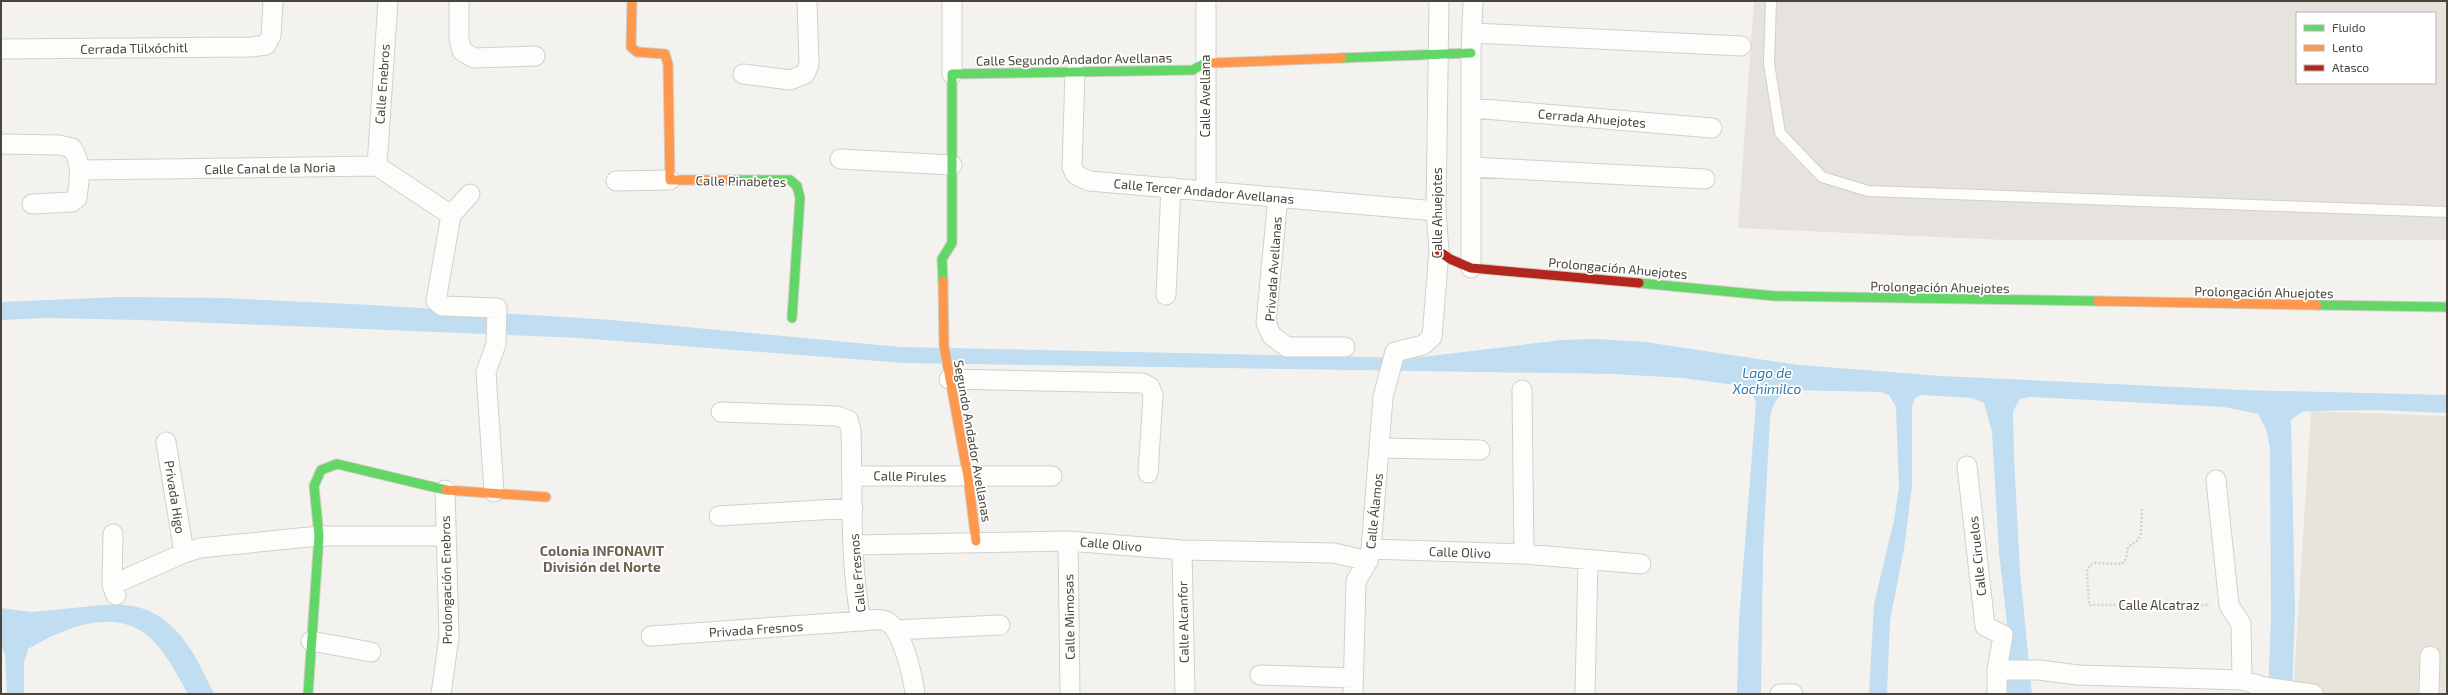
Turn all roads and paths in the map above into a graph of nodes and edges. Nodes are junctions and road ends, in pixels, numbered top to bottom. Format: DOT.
graph roads {
  1 [pos="273,1"];
  2 [pos="388,1"];
  3 [pos="459,1"];
  4 [pos="632,1"];
  5 [pos="806,1"];
  6 [pos="952,1"];
  7 [pos="1206,1"];
  8 [pos="1439,1"];
  9 [pos="1473,1"];
  10 [pos="1771,1"];
  11 [pos="1472,33"];
  12 [pos="1741,46"];
  13 [pos="1,50"];
  14 [pos="1471,53"];
  15 [pos="1438,55"];
  16 [pos="535,56"];
  17 [pos="1205,63"];
  18 [pos="1075,72"];
  19 [pos="743,74"];
  20 [pos="952,74"];
  21 [pos="1472,108"];
  22 [pos="1712,128"];
  23 [pos="1,144"];
  24 [pos="840,159"];
  25 [pos="952,165"];
  26 [pos="377,166"];
  27 [pos="1471,167"];
  28 [pos="81,170"];
  29 [pos="1705,179"];
  30 [pos="616,180"];
  31 [pos="670,180"];
  32 [pos="1171,187"];
  33 [pos="1206,190"];
  34 [pos="470,194"];
  35 [pos="1278,197"];
  36 [pos="32,204"];
  37 [pos="1436,211"];
  38 [pos="2447,212"];
  39 [pos="451,215"];
  40 [pos="1439,251"];
  41 [pos="1471,268"];
  42 [pos="1166,295"];
  43 [pos="2447,307"];
  44 [pos="792,318"];
  45 [pos="1345,347"];
  46 [pos="948,376"];
  47 [pos="1522,390"];
  48 [pos="1382,397"];
  49 [pos="721,412"];
  50 [pos="166,442"];
  51 [pos="1380,448"];
  52 [pos="1480,450"];
  53 [pos="1967,466"];
  54 [pos="1148,473"];
  55 [pos="852,476"];
  56 [pos="1052,476"];
  57 [pos="968,477"];
  58 [pos="2216,480"];
  59 [pos="445,490"];
  60 [pos="494,492"];
  61 [pos="546,497"];
  62 [pos="853,508"];
  63 [pos="2142,510"];
  64 [pos="719,516"];
  65 [pos="113,534"];
  66 [pos="319,536"];
  67 [pos="445,536"];
  68 [pos="976,541"];
  69 [pos="1068,541"];
  70 [pos="852,545"];
  71 [pos="1182,550"];
  72 [pos="184,553"];
  73 [pos="1524,554"];
  74 [pos="1370,555"];
  75 [pos="1588,560"];
  76 [pos="1641,564"];
  77 [pos="2229,605"];
  78 [pos="861,621"];
  79 [pos="1000,625"];
  80 [pos="895,630"];
  81 [pos="651,636"];
  82 [pos="311,641"];
  83 [pos="371,652"];
  84 [pos="2430,656"];
  85 [pos="2000,669"];
  86 [pos="1260,675"];
  87 [pos="1353,686"];
  88 [pos="2254,686"];
  89 [pos="2304,693"];
  90 [pos="308,694"];
  91 [pos="442,694"];
  92 [pos="915,694"];
  93 [pos="1070,694"];
  94 [pos="1185,694"];
  95 [pos="1584,694"];
  96 [pos="1780,694"];
  97 [pos="1793,694"];
  98 [pos="1997,694"];
  99 [pos="2429,694"];
  1 -- 13 [label="street, Cerrada Tlilxóchitl"];
  2 -- 26 [label="street, Calle Enebros"];
  3 -- 16 [label="street"];
  4 -- 31 [label="street"];
  5 -- 19 [label="street"];
  6 -- 20 [label="street"];
  7 -- 17 [label="street, Calle Avellana"];
  8 -- 15 [label="street, Calle Ahuejotes"];
  9 -- 11 [label="street"];
  10 -- 38 [label="lane"];
  11 -- 12 [label="street"];
  11 -- 14 [label="street"];
  14 -- 15 [label="street, Calle Segundo Andador Avellanas"];
  14 -- 21 [label="street"];
  15 -- 17 [label="street, Calle Segundo Andador Avellanas"];
  15 -- 37 [label="street, Calle Ahuejotes"];
  17 -- 18 [label="street, Calle Segundo Andador Avellanas"];
  17 -- 33 [label="street, Calle Avellana"];
  18 -- 20 [label="street, Calle Segundo Andador Avellanas"];
  18 -- 32 [label="street, Calle Tercer Andador Avellanas"];
  20 -- 25 [label="street"];
  21 -- 22 [label="street, Cerrada Ahuejotes"];
  21 -- 27 [label="street"];
  23 -- 28 [label="street"];
  24 -- 25 [label="street"];
  25 -- 46 [label="street, Segundo Andador Avellanas"];
  26 -- 28 [label="street, Calle Canal de la Noria"];
  26 -- 39 [label="street"];
  27 -- 29 [label="street"];
  27 -- 41 [label="street"];
  28 -- 36 [label="street"];
  30 -- 31 [label="street, Calle Pinabetes"];
  31 -- 44 [label="street, Calle Pinabetes"];
  32 -- 33 [label="street, Calle Tercer Andador Avellanas"];
  32 -- 42 [label="street"];
  33 -- 35 [label="street, Calle Tercer Andador Avellanas"];
  34 -- 39 [label="street"];
  35 -- 37 [label="street, Calle Tercer Andador Avellanas"];
  35 -- 45 [label="street, Privada Avellanas"];
  37 -- 40 [label="street, Calle Ahuejotes"];
  39 -- 60 [label="street"];
  40 -- 41 [label="street, Prolongación Ahuejotes"];
  40 -- 48 [label="street, Calle Ahuejotes"];
  41 -- 43 [label="street, Prolongación Ahuejotes"];
  46 -- 54 [label="street"];
  46 -- 57 [label="street, Segundo Andador Avellanas"];
  47 -- 73 [label="street"];
  48 -- 51 [label="street, Calle Álamos"];
  49 -- 55 [label="street, Calle Fresnos"];
  50 -- 72 [label="street, Privada Higo"];
  51 -- 52 [label="street"];
  51 -- 74 [label="street, Calle Álamos"];
  53 -- 85 [label="street, Calle Ciruelos"];
  55 -- 57 [label="street, Calle Pirules"];
  55 -- 62 [label="street, Calle Fresnos"];
  56 -- 57 [label="street, Calle Pirules"];
  57 -- 68 [label="street, Segundo Andador Avellanas"];
  58 -- 77 [label="street"];
  59 -- 60 [label="street"];
  59 -- 66 [label="street"];
  59 -- 67 [label="street, Prolongación Enebros"];
  60 -- 61 [label="street"];
  62 -- 64 [label="street"];
  62 -- 70 [label="street, Calle Fresnos"];
  63 -- 77 [label="path, Calle Alcatraz"];
  65 -- 72 [label="street"];
  66 -- 67 [label="street"];
  66 -- 72 [label="street"];
  66 -- 82 [label="street"];
  67 -- 91 [label="street, Prolongación Enebros"];
  68 -- 69 [label="street, Calle Olivo"];
  68 -- 70 [label="street, Calle Olivo"];
  69 -- 71 [label="street, Calle Olivo"];
  69 -- 93 [label="street, Calle Mimosas"];
  70 -- 78 [label="street, Calle Fresnos"];
  71 -- 74 [label="street, Calle Olivo"];
  71 -- 94 [label="street, Calle Alcanfor"];
  73 -- 74 [label="street, Calle Olivo"];
  73 -- 75 [label="street, Calle Olivo"];
  74 -- 87 [label="street, Calle Álamos"];
  75 -- 76 [label="street"];
  75 -- 95 [label="street"];
  77 -- 88 [label="street"];
  78 -- 80 [label="street, Calle Fresnos"];
  78 -- 81 [label="street, Privada Fresnos"];
  79 -- 80 [label="street"];
  80 -- 92 [label="street"];
  82 -- 83 [label="street"];
  82 -- 90 [label="street"];
  84 -- 99 [label="street"];
  85 -- 88 [label="street"];
  85 -- 98 [label="street"];
  86 -- 87 [label="street"];
  88 -- 89 [label="street"];
  96 -- 97 [label="street"];
}
